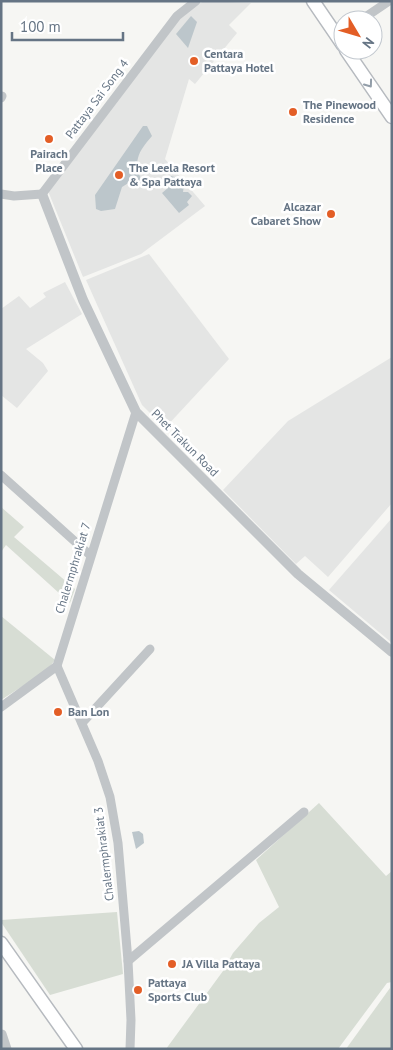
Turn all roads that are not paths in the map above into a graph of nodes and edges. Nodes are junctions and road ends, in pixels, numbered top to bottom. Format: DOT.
graph roads {
  1 [pos="196,1"];
  2 [pos="314,1"];
  3 [pos="389,1"];
  4 [pos="376,10"];
  5 [pos="333,27"];
  6 [pos="353,60"];
  7 [pos="392,117"];
  8 [pos="1,194"];
  9 [pos="42,194"];
  10 [pos="14,196"];
  11 [pos="1,202"];
  12 [pos="136,412"];
  13 [pos="1,475"];
  14 [pos="90,555"];
  15 [pos="150,648"];
  16 [pos="392,652"];
  17 [pos="57,666"];
  18 [pos="1,707"];
  19 [pos="82,723"];
  20 [pos="304,812"];
  21 [pos="1,943"];
  22 [pos="128,961"];
  23 [pos="2,1034"];
  24 [pos="7,1049"];
  25 [pos="76,1049"];
  26 [pos="130,1049"];
  1 -- 9 [label="street, Pattaya Sai Song 4"];
  2 -- 5 [label="main road"];
  3 -- 4 [label="street"];
  6 -- 7 [label="main road, one-way"];
  8 -- 10 [label="street"];
  9 -- 10 [label="street"];
  9 -- 12 [label="street, Phet Trakun Road"];
  10 -- 11 [label="street"];
  12 -- 14 [label="street, Chalermphrakiat 7"];
  12 -- 16 [label="street, Phet Trakun Road"];
  13 -- 14 [label="street"];
  14 -- 17 [label="street, Chalermphrakiat 7"];
  15 -- 19 [label="street"];
  17 -- 18 [label="street"];
  17 -- 19 [label="street, Chalermphrakiat 3"];
  19 -- 22 [label="street, Chalermphrakiat 3"];
  20 -- 22 [label="street"];
  21 -- 25 [label="main road"];
  22 -- 26 [label="street, Chalermphrakiat 3"];
  23 -- 24 [label="street"];
}
